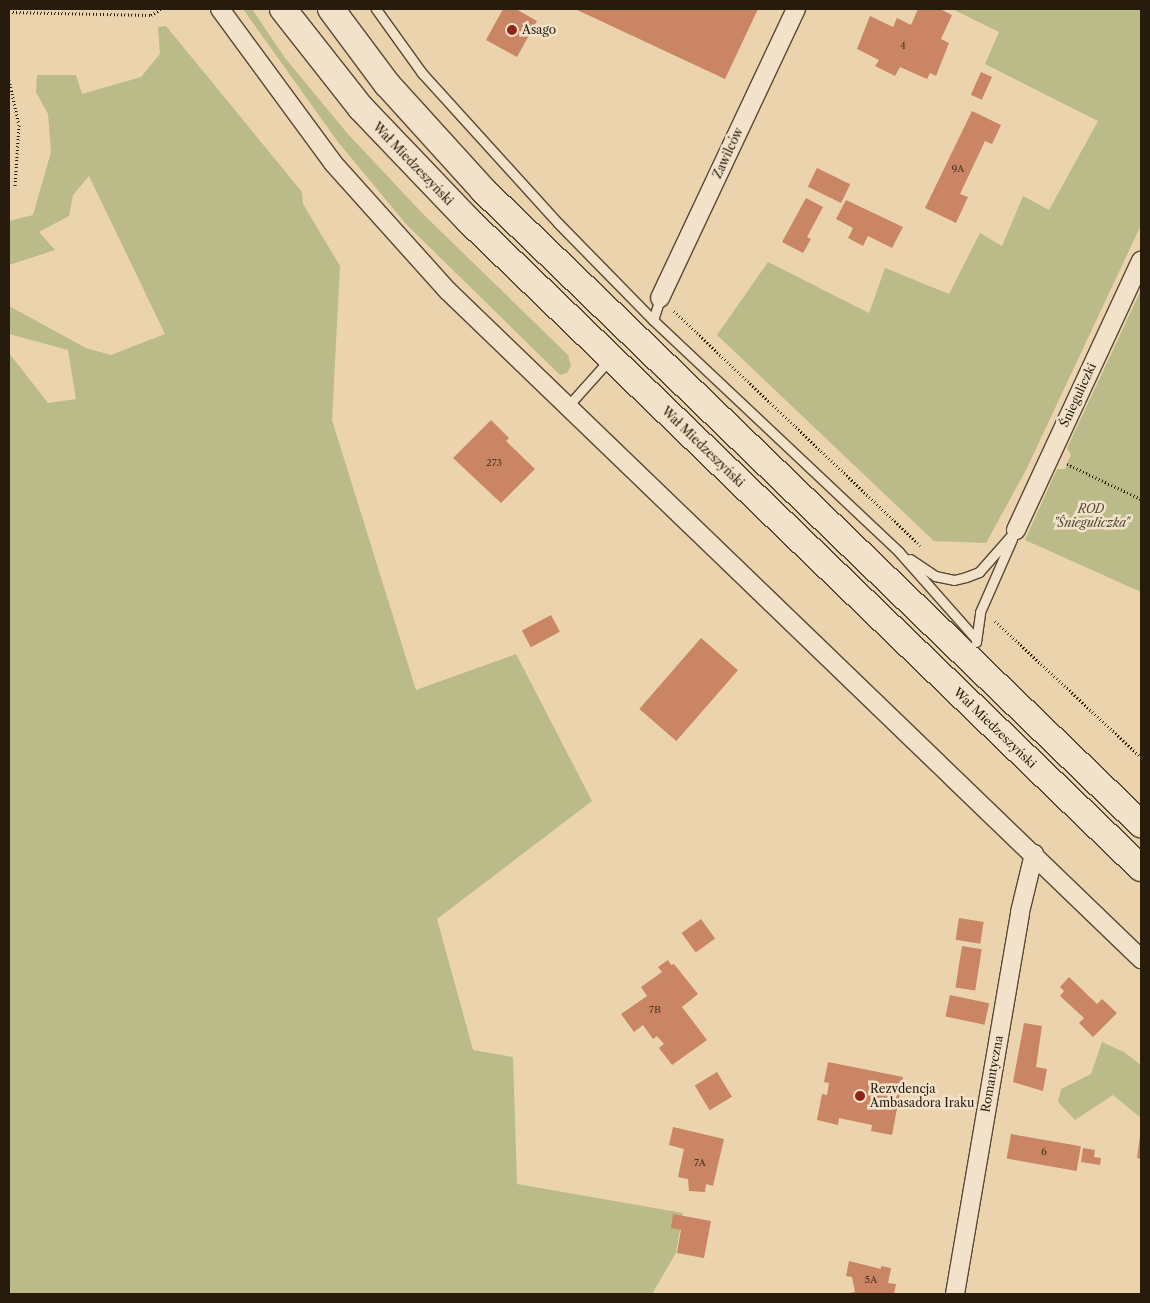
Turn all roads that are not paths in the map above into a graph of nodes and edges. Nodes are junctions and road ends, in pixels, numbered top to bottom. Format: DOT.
graph roads {
  1 [pos="220,9"];
  2 [pos="283,9"];
  3 [pos="331,9"];
  4 [pos="376,9"];
  5 [pos="796,9"];
  6 [pos="1141,261"];
  7 [pos="660,298"];
  8 [pos="653,320"];
  9 [pos="611,358"];
  10 [pos="567,407"];
  11 [pos="1016,530"];
  12 [pos="899,552"];
  13 [pos="974,650"];
  14 [pos="1141,824"];
  15 [pos="1034,854"];
  16 [pos="1141,868"];
  17 [pos="1141,959"];
  18 [pos="955,1294"];
  1 -- 10 [label="street"];
  2 -- 9 [label="main road, Wał Miedzeszyński"];
  3 -- 13 [label="main road"];
  4 -- 8 [label="lane"];
  5 -- 7 [label="street, Zawilców"];
  6 -- 11 [label="street, Śnieguliczki"];
  7 -- 8 [label="lane"];
  8 -- 12 [label="lane"];
  9 -- 10 [label="lane"];
  9 -- 16 [label="main road, Wał Miedzeszyński"];
  10 -- 15 [label="street"];
  11 -- 12 [label="lane"];
  11 -- 13 [label="lane"];
  12 -- 13 [label="lane"];
  13 -- 14 [label="main road"];
  15 -- 17 [label="street"];
  15 -- 18 [label="street, Romantyczna"];
}
